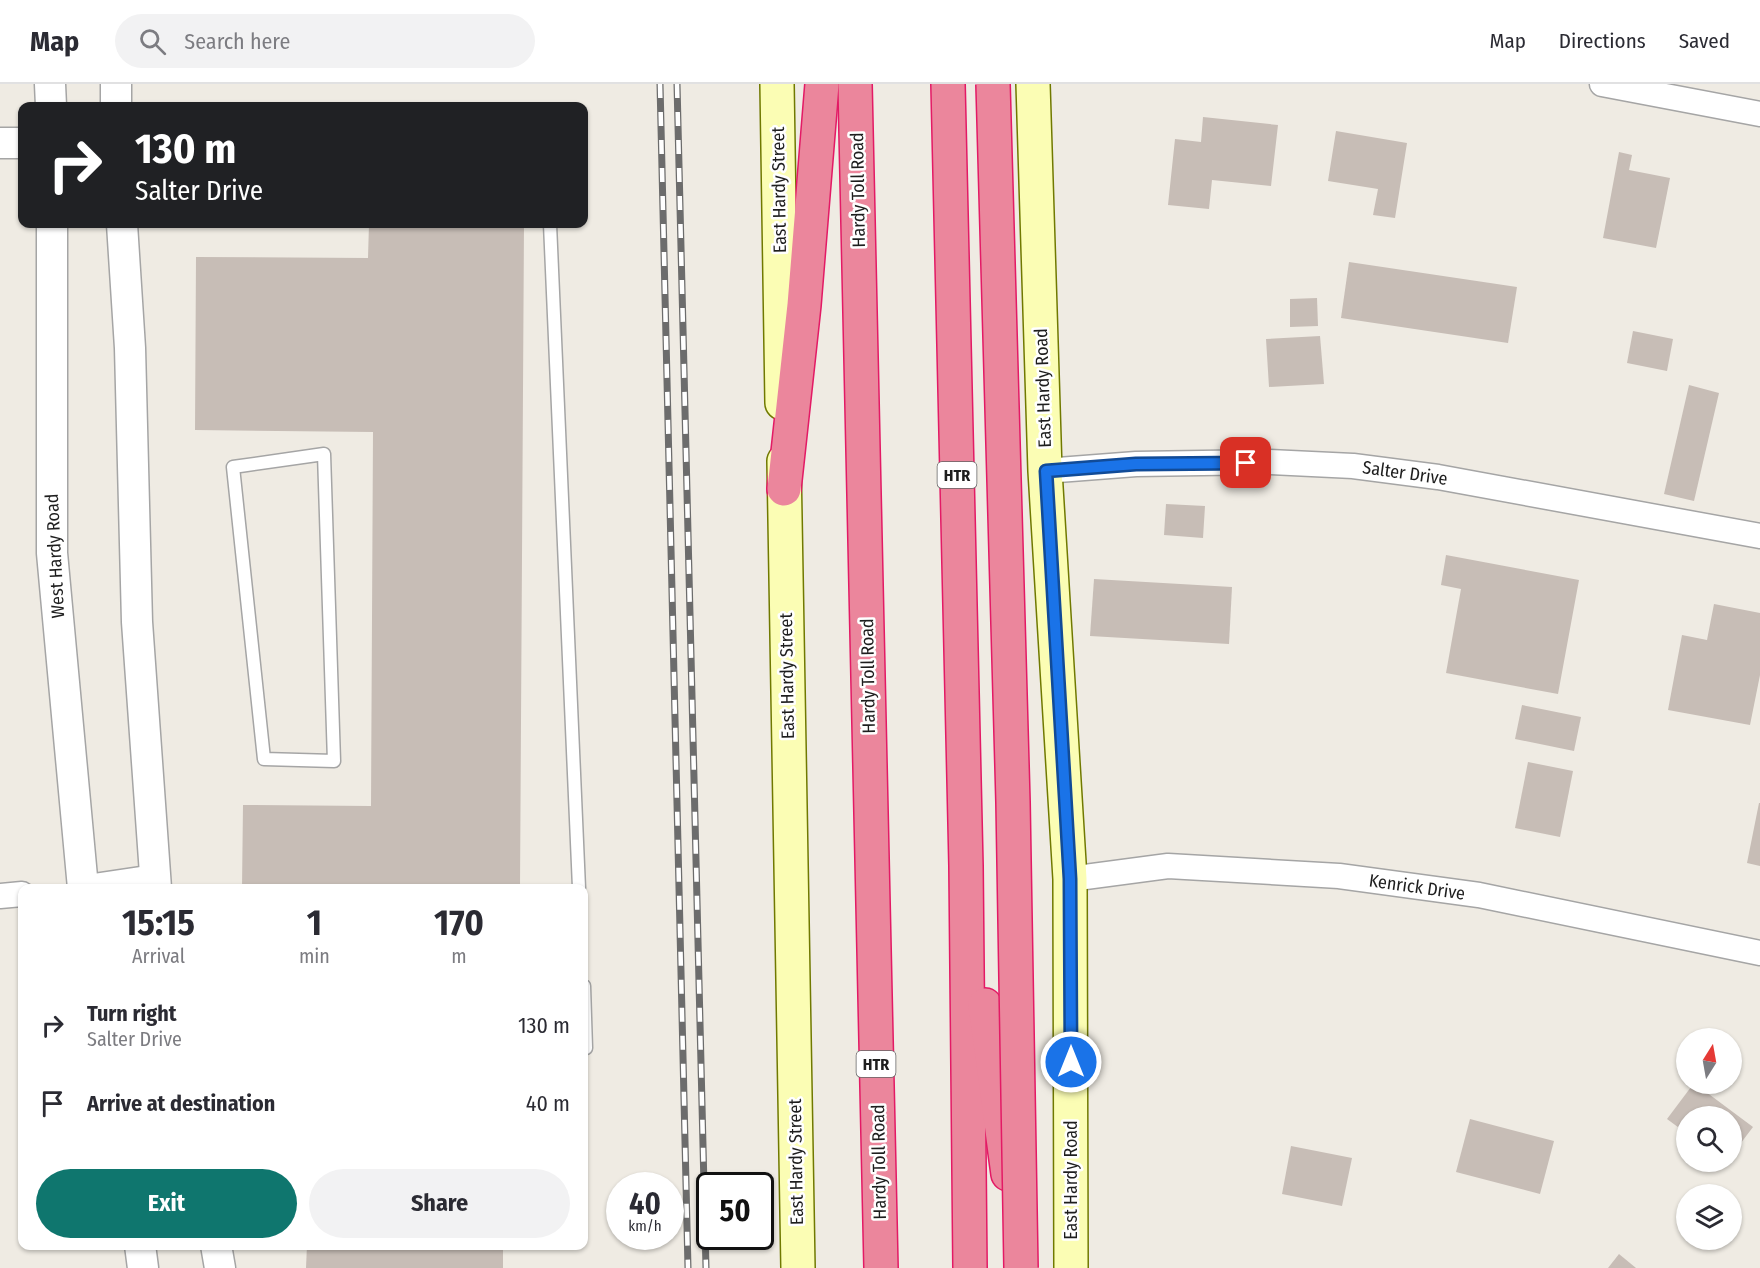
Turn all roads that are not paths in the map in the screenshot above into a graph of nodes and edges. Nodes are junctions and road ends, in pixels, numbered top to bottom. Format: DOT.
graph roads {
  1 [pos="50,84"];
  2 [pos="116,84"];
  3 [pos="777,84"];
  4 [pos="822,84"];
  5 [pos="855,84"];
  6 [pos="948,84"];
  7 [pos="993,84"];
  8 [pos="1033,84"];
  9 [pos="1602,84"];
  10 [pos="51,102"];
  11 [pos="116,102"];
  12 [pos="1760,114"];
  13 [pos="0,143"];
  14 [pos="18,143"];
  15 [pos="52,228"];
  16 [pos="122,228"];
  17 [pos="550,228"];
  18 [pos="324,454"];
  19 [pos="1046,471"];
  20 [pos="784,489"];
  21 [pos="1760,536"];
  22 [pos="966,866"];
  23 [pos="1070,879"];
  24 [pos="155,883"];
  25 [pos="82,884"];
  26 [pos="579,884"];
  27 [pos="18,894"];
  28 [pos="0,896"];
  29 [pos="1760,953"];
  30 [pos="141,1250"];
  31 [pos="217,1250"];
  32 [pos="143,1268"];
  33 [pos="219,1268"];
  34 [pos="798,1268"];
  35 [pos="881,1268"];
  36 [pos="970,1268"];
  37 [pos="1021,1268"];
  38 [pos="1071,1268"];
  1 -- 10 [label="street"];
  2 -- 11 [label="street"];
  3 -- 20 [label="main road, East Hardy Street"];
  4 -- 20 [label="highway"];
  5 -- 35 [label="highway, Hardy Toll Road / HTR"];
  6 -- 22 [label="highway, HTR"];
  7 -- 37 [label="highway, bridge"];
  8 -- 19 [label="main road, East Hardy Road"];
  9 -- 12 [label="street"];
  13 -- 14 [label="street"];
  15 -- 25 [label="street, West Hardy Road"];
  16 -- 24 [label="street"];
  17 -- 26 [label="lane"];
  18 -- 18 [label="lane"];
  19 -- 21 [label="street, Salter Drive"];
  19 -- 23 [label="main road, East Hardy Road"];
  20 -- 34 [label="main road, East Hardy Street"];
  22 -- 36 [label="highway, HTR"];
  22 -- 37 [label="highway"];
  23 -- 29 [label="street, Kenrick Drive"];
  23 -- 38 [label="main road, East Hardy Road"];
  27 -- 28 [label="street"];
  30 -- 32 [label="street"];
  31 -- 33 [label="street"];
}
